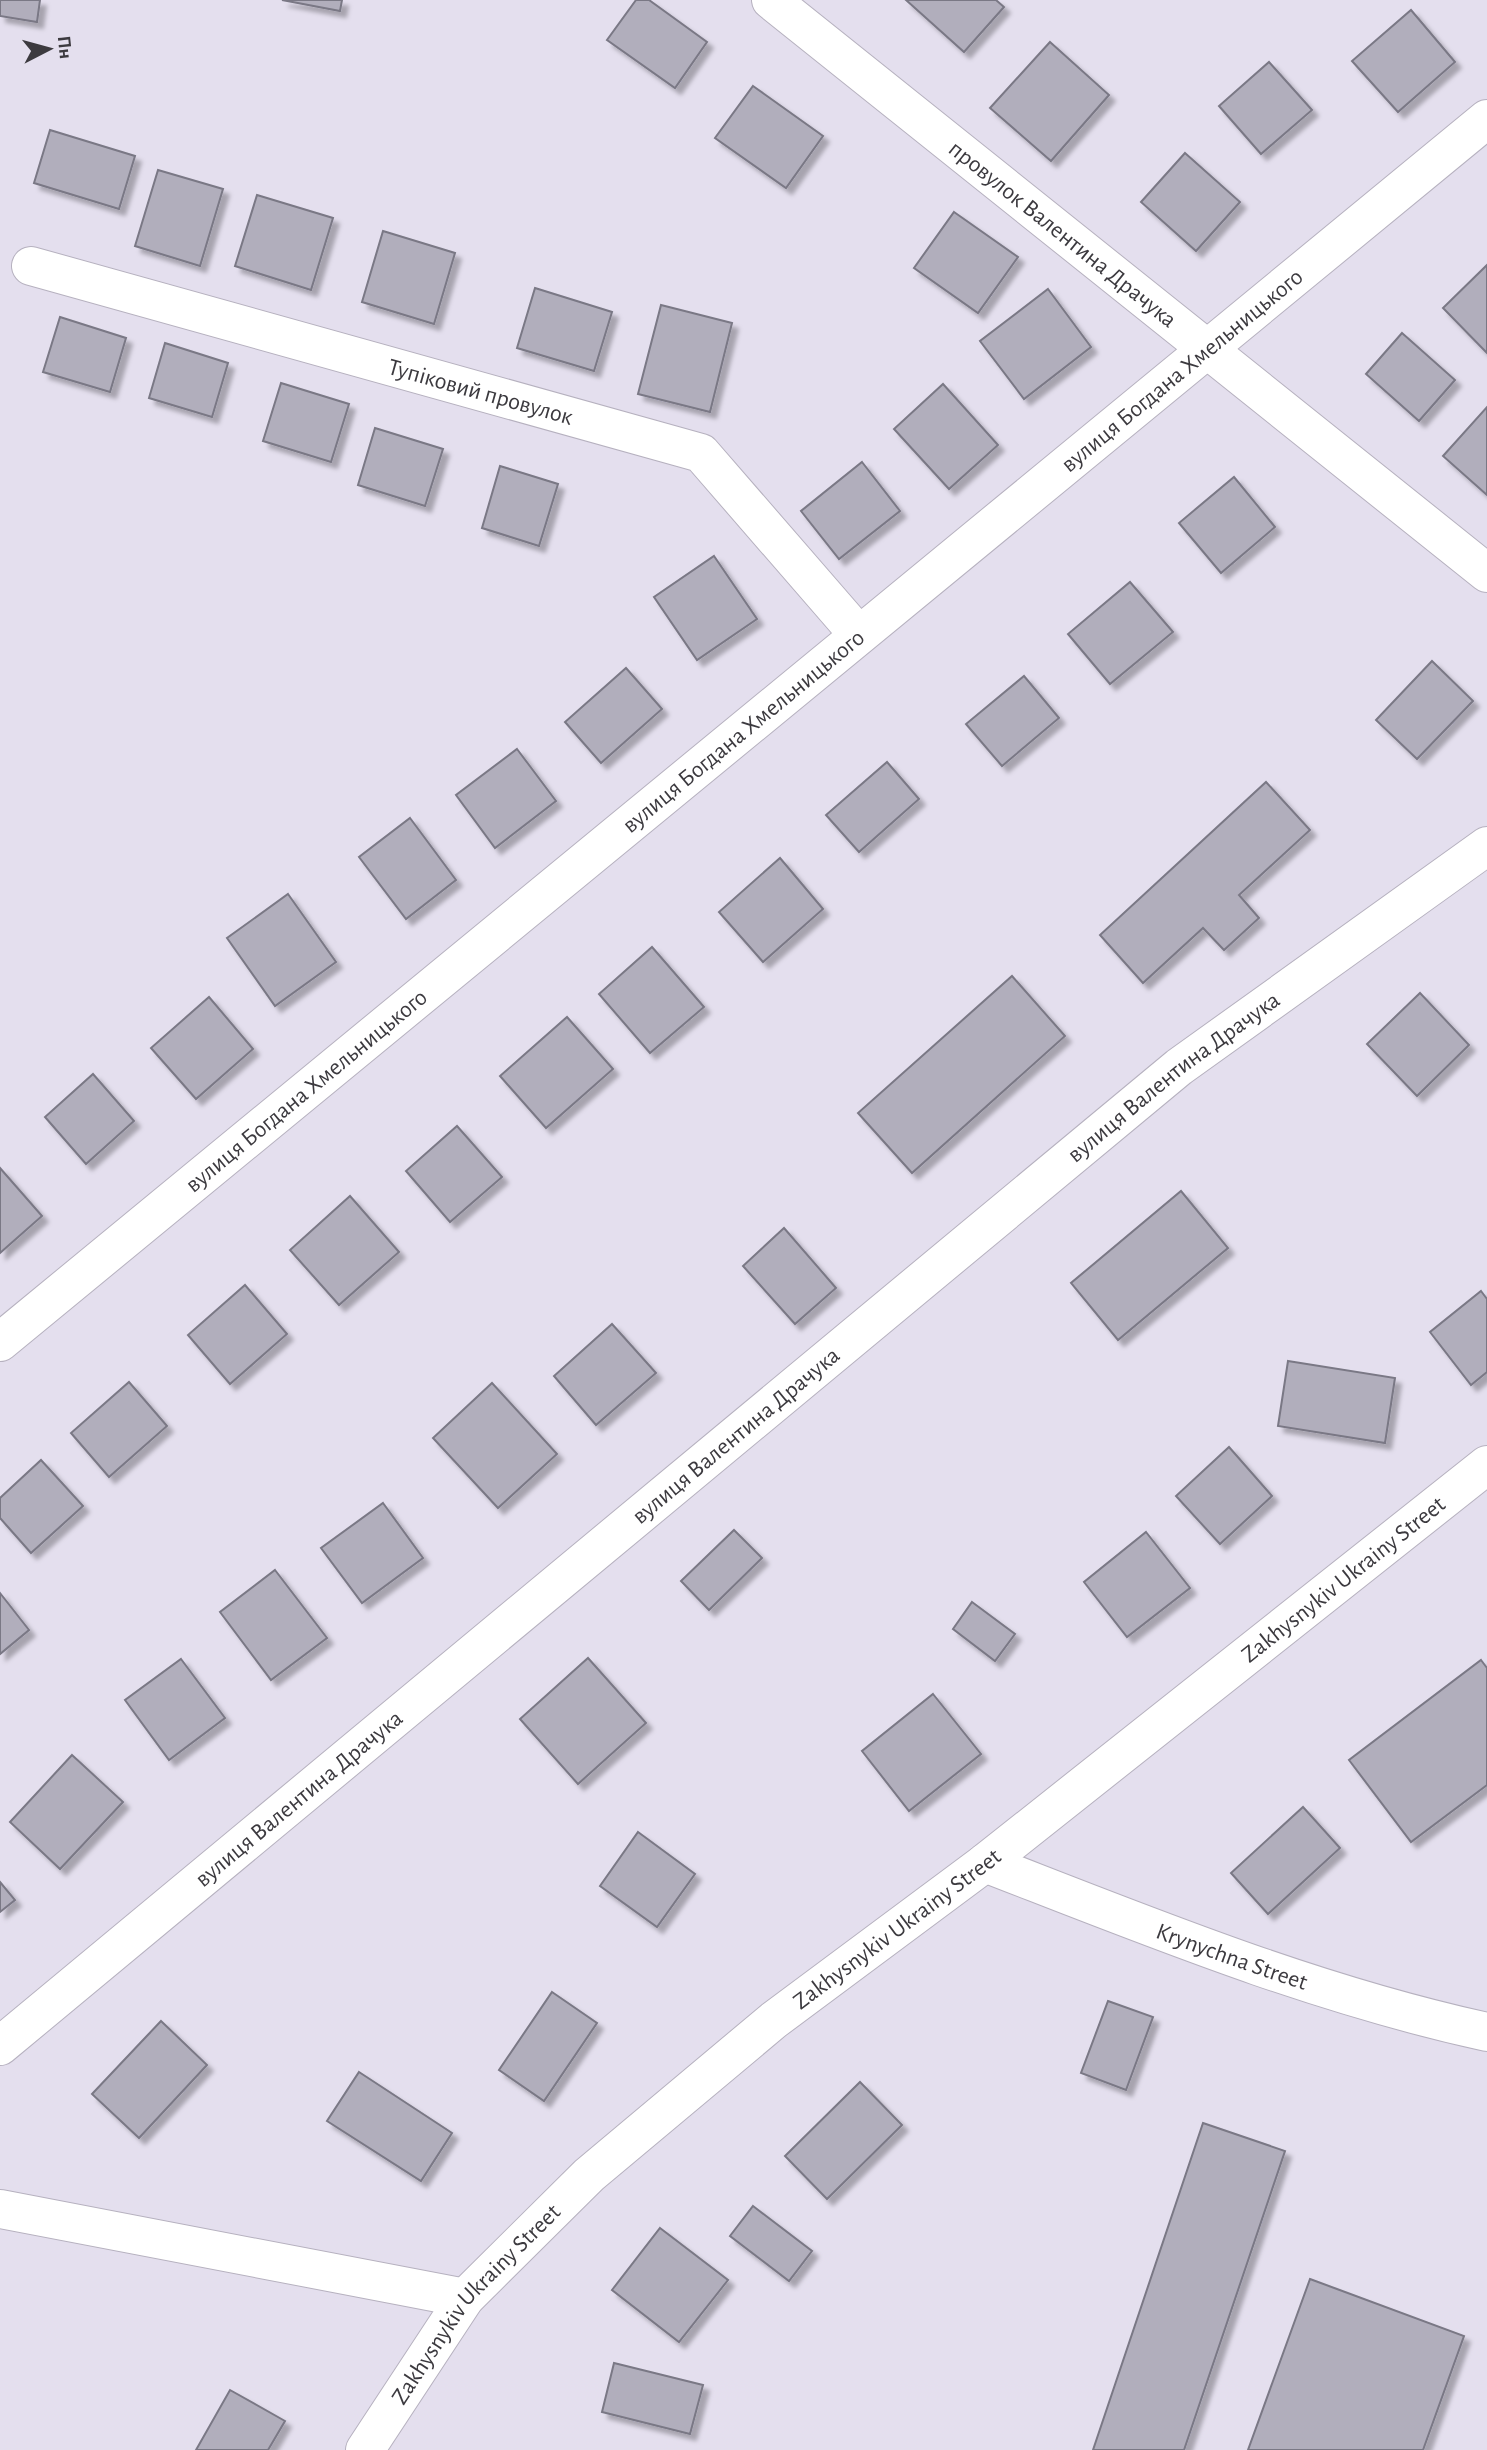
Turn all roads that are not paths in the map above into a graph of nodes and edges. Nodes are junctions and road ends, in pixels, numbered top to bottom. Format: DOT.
graph roads {
  1 [pos="771,0"];
  2 [pos="1487,119"];
  3 [pos="31,266"];
  4 [pos="1210,349"];
  5 [pos="1487,573"];
  6 [pos="859,635"];
  7 [pos="1487,846"];
  8 [pos="0,1342"];
  9 [pos="1487,1465"];
  10 [pos="985,1863"];
  11 [pos="1487,2032"];
  12 [pos="0,2046"];
  13 [pos="0,2209"];
  14 [pos="465,2298"];
  15 [pos="365,2450"];
  1 -- 4 [label="street, провулок Валентина Драчука"];
  2 -- 4 [label="street, вулиця Богдана Хмельницького"];
  3 -- 6 [label="street, Тупіковий провулок"];
  4 -- 5 [label="street, провулок Валентина Драчука"];
  4 -- 6 [label="street, вулиця Богдана Хмельницького"];
  6 -- 8 [label="street, вулиця Богдана Хмельницького"];
  7 -- 12 [label="street, вулиця Валентина Драчука"];
  9 -- 10 [label="street, Zakhysnykiv Ukrainy Street"];
  10 -- 11 [label="street, Krynychna Street"];
  10 -- 14 [label="street, Zakhysnykiv Ukrainy Street"];
  13 -- 14 [label="street"];
  14 -- 15 [label="street, Zakhysnykiv Ukrainy Street"];
}
